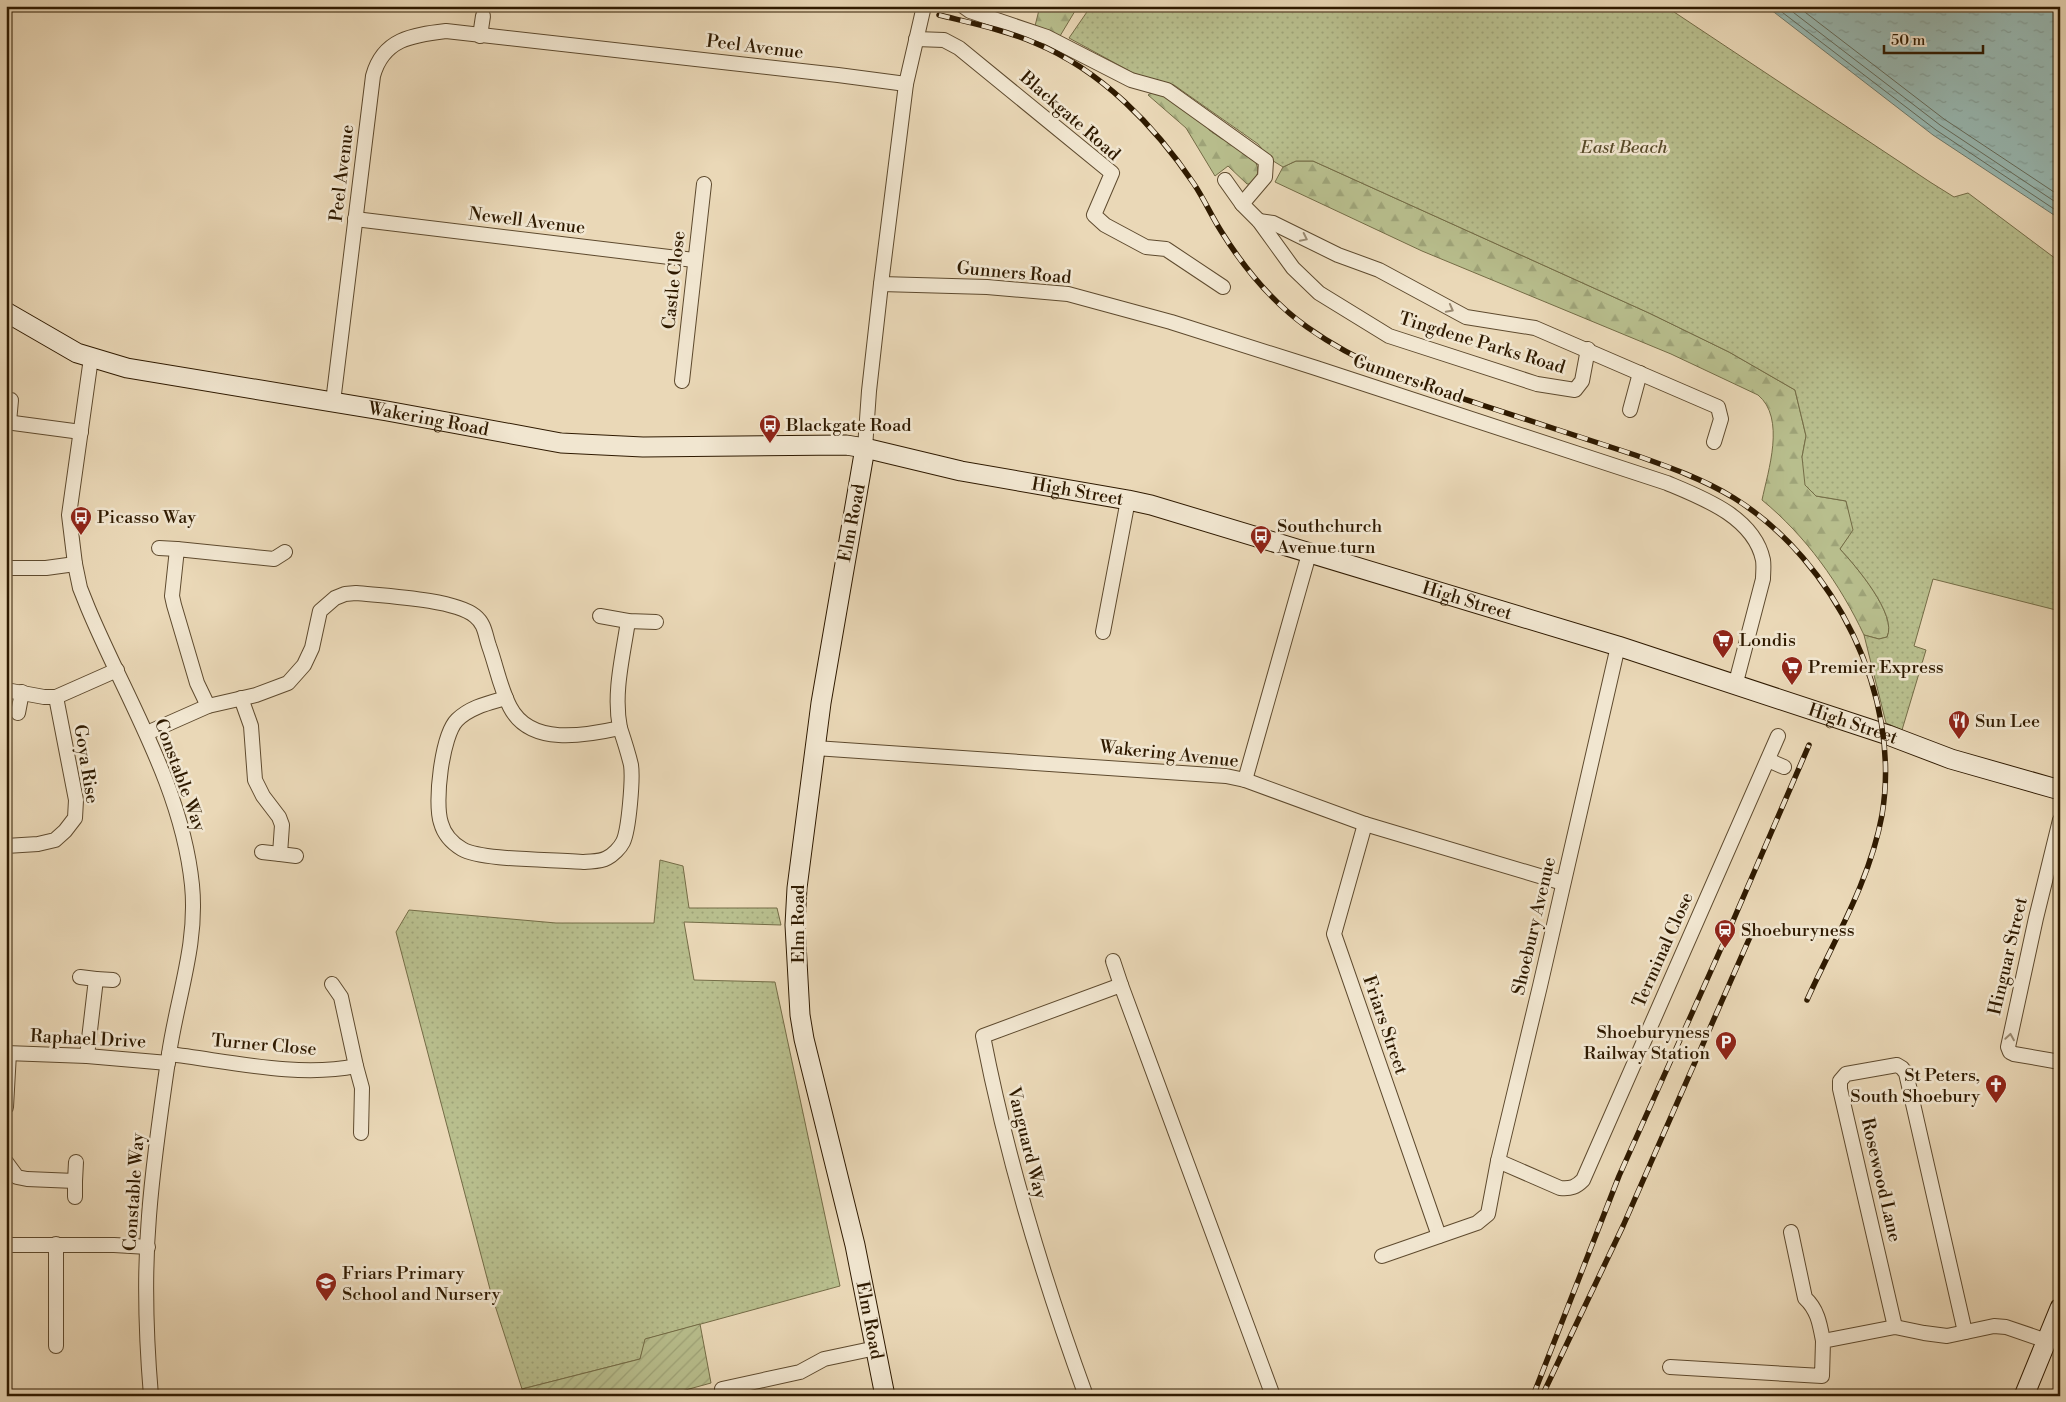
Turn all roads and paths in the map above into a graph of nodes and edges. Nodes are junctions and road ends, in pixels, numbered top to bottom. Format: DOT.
graph roads {
  1 [pos="924,6"];
  2 [pos="963,6"];
  3 [pos="483,16"];
  4 [pos="480,36"];
  5 [pos="916,39"];
  6 [pos="906,84"];
  7 [pos="1225,180"];
  8 [pos="704,184"];
  9 [pos="1242,204"];
  10 [pos="355,219"];
  11 [pos="1259,221"];
  12 [pos="694,260"];
  13 [pos="881,284"];
  14 [pos="1223,287"];
  15 [pos="6,312"];
  16 [pos="1588,350"];
  17 [pos="91,358"];
  18 [pos="1640,373"];
  19 [pos="682,381"];
  20 [pos="11,400"];
  21 [pos="333,402"];
  22 [pos="1630,410"];
  23 [pos="7,422"];
  24 [pos="81,432"];
  25 [pos="1714,442"];
  26 [pos="865,448"];
  27 [pos="1128,500"];
  28 [pos="159,548"];
  29 [pos="177,549"];
  30 [pos="285,552"];
  31 [pos="1309,554"];
  32 [pos="75,564"];
  33 [pos="6,568"];
  34 [pos="600,616"];
  35 [pos="628,621"];
  36 [pos="656,622"];
  37 [pos="1103,632"];
  38 [pos="1618,646"];
  39 [pos="117,670"];
  40 [pos="1735,686"];
  41 [pos="6,690"];
  42 [pos="22,692"];
  43 [pos="56,697"];
  44 [pos="241,698"];
  45 [pos="506,698"];
  46 [pos="208,706"];
  47 [pos="18,712"];
  48 [pos="620,728"];
  49 [pos="146,734"];
  50 [pos="1778,736"];
  51 [pos="815,748"];
  52 [pos="1768,760"];
  53 [pos="1784,767"];
  54 [pos="1245,780"];
  55 [pos="2060,790"];
  56 [pos="2060,820"];
  57 [pos="1365,824"];
  58 [pos="6,846"];
  59 [pos="262,852"];
  60 [pos="280,854"];
  61 [pos="296,856"];
  62 [pos="1563,883"];
  63 [pos="1112,961"];
  64 [pos="80,977"];
  65 [pos="96,979"];
  66 [pos="113,980"];
  67 [pos="332,984"];
  68 [pos="1120,985"];
  69 [pos="8,1053"];
  70 [pos="87,1056"];
  71 [pos="168,1059"];
  72 [pos="2060,1062"];
  73 [pos="356,1066"];
  74 [pos="6,1107"];
  75 [pos="361,1133"];
  76 [pos="1498,1161"];
  77 [pos="6,1162"];
  78 [pos="76,1162"];
  79 [pos="75,1181"];
  80 [pos="75,1196"];
  81 [pos="1791,1232"];
  82 [pos="1439,1236"];
  83 [pos="56,1244"];
  84 [pos="6,1245"];
  85 [pos="148,1247"];
  86 [pos="1382,1256"];
  87 [pos="2060,1308"];
  88 [pos="1894,1327"];
  89 [pos="1965,1332"];
  90 [pos="2047,1340"];
  91 [pos="1824,1341"];
  92 [pos="56,1346"];
  93 [pos="876,1348"];
  94 [pos="1670,1368"];
  95 [pos="722,1389"];
  96 [pos="739,1391"];
  97 [pos="151,1396"];
  98 [pos="885,1396"];
  99 [pos="1086,1396"];
  100 [pos="1273,1396"];
  101 [pos="2024,1396"];
  1 -- 5 [label="street"];
  2 -- 9 [label="street"];
  3 -- 4 [label="street"];
  4 -- 6 [label="street, Peel Avenue"];
  4 -- 10 [label="street, Peel Avenue"];
  5 -- 6 [label="street"];
  5 -- 14 [label="street, Blackgate Road"];
  6 -- 13 [label="street"];
  7 -- 9 [label="street, Tingdene Parks Road"];
  8 -- 12 [label="street, Castle Close"];
  9 -- 11 [label="street, Tingdene Parks Road"];
  10 -- 12 [label="street, Newell Avenue"];
  10 -- 21 [label="street, Peel Avenue"];
  11 -- 16 [label="street, Tingdene Parks Road, one-way"];
  11 -- 16 [label="street, Tingdene Parks Road"];
  12 -- 19 [label="street, Castle Close"];
  13 -- 26 [label="street"];
  13 -- 40 [label="street, Gunners Road"];
  15 -- 17 [label="street, Wakering Road"];
  16 -- 18 [label="street, Tingdene Parks Road"];
  17 -- 21 [label="street, Wakering Road"];
  17 -- 24 [label="street, Constable Way"];
  18 -- 22 [label="street"];
  18 -- 25 [label="street, Tingdene Parks Road"];
  20 -- 23 [label="street"];
  21 -- 26 [label="street, Wakering Road"];
  23 -- 24 [label="street"];
  24 -- 32 [label="street, Constable Way"];
  26 -- 27 [label="street, High Street"];
  26 -- 51 [label="street, Elm Road"];
  27 -- 31 [label="street, High Street"];
  27 -- 37 [label="street"];
  28 -- 29 [label="street"];
  29 -- 30 [label="street"];
  29 -- 46 [label="street"];
  31 -- 38 [label="street, High Street"];
  31 -- 54 [label="street"];
  32 -- 33 [label="street"];
  32 -- 39 [label="street, Constable Way"];
  34 -- 35 [label="street"];
  35 -- 36 [label="street"];
  35 -- 48 [label="street"];
  38 -- 40 [label="street, High Street"];
  38 -- 62 [label="street, Shoebury Avenue"];
  39 -- 43 [label="street"];
  39 -- 49 [label="street, Constable Way"];
  40 -- 55 [label="street, High Street"];
  41 -- 42 [label="street"];
  42 -- 43 [label="street"];
  42 -- 47 [label="street"];
  43 -- 58 [label="street, Goya Rise"];
  44 -- 45 [label="street"];
  44 -- 46 [label="street"];
  44 -- 60 [label="street"];
  45 -- 48 [label="street"];
  45 -- 48 [label="street"];
  46 -- 49 [label="street"];
  49 -- 71 [label="street, Constable Way"];
  50 -- 52 [label="street, Terminal Close"];
  51 -- 54 [label="street, Wakering Avenue"];
  51 -- 93 [label="street, Elm Road"];
  52 -- 53 [label="street"];
  52 -- 76 [label="street, Terminal Close"];
  54 -- 57 [label="street, Wakering Avenue"];
  72 -- 56 [label="street, Hinguar Street, one-way"];
  57 -- 62 [label="street, Wakering Avenue"];
  57 -- 82 [label="street, Friars Street"];
  59 -- 60 [label="street"];
  60 -- 61 [label="street"];
  62 -- 76 [label="street, Shoebury Avenue"];
  63 -- 68 [label="street"];
  64 -- 65 [label="street"];
  65 -- 66 [label="street"];
  65 -- 70 [label="street"];
  67 -- 73 [label="street"];
  68 -- 99 [label="street, Vanguard Way"];
  68 -- 100 [label="street"];
  69 -- 70 [label="street, Raphael Drive"];
  69 -- 74 [label="street"];
  70 -- 71 [label="street, Raphael Drive"];
  71 -- 73 [label="street, Turner Close"];
  71 -- 85 [label="street, Constable Way"];
  73 -- 75 [label="street"];
  76 -- 82 [label="street, Shoebury Avenue"];
  77 -- 79 [label="street"];
  78 -- 79 [label="street"];
  79 -- 80 [label="street"];
  81 -- 91 [label="street"];
  82 -- 86 [label="street"];
  83 -- 84 [label="street"];
  83 -- 85 [label="street"];
  83 -- 92 [label="street"];
  85 -- 97 [label="street, Constable Way"];
  87 -- 90 [label="street"];
  88 -- 89 [label="street"];
  88 -- 89 [label="street, Rosewood Lane"];
  88 -- 91 [label="street"];
  89 -- 90 [label="street"];
  90 -- 101 [label="street"];
  91 -- 94 [label="street"];
  93 -- 96 [label="street"];
  93 -- 98 [label="street, Elm Road"];
  95 -- 96 [label="street"];
}
